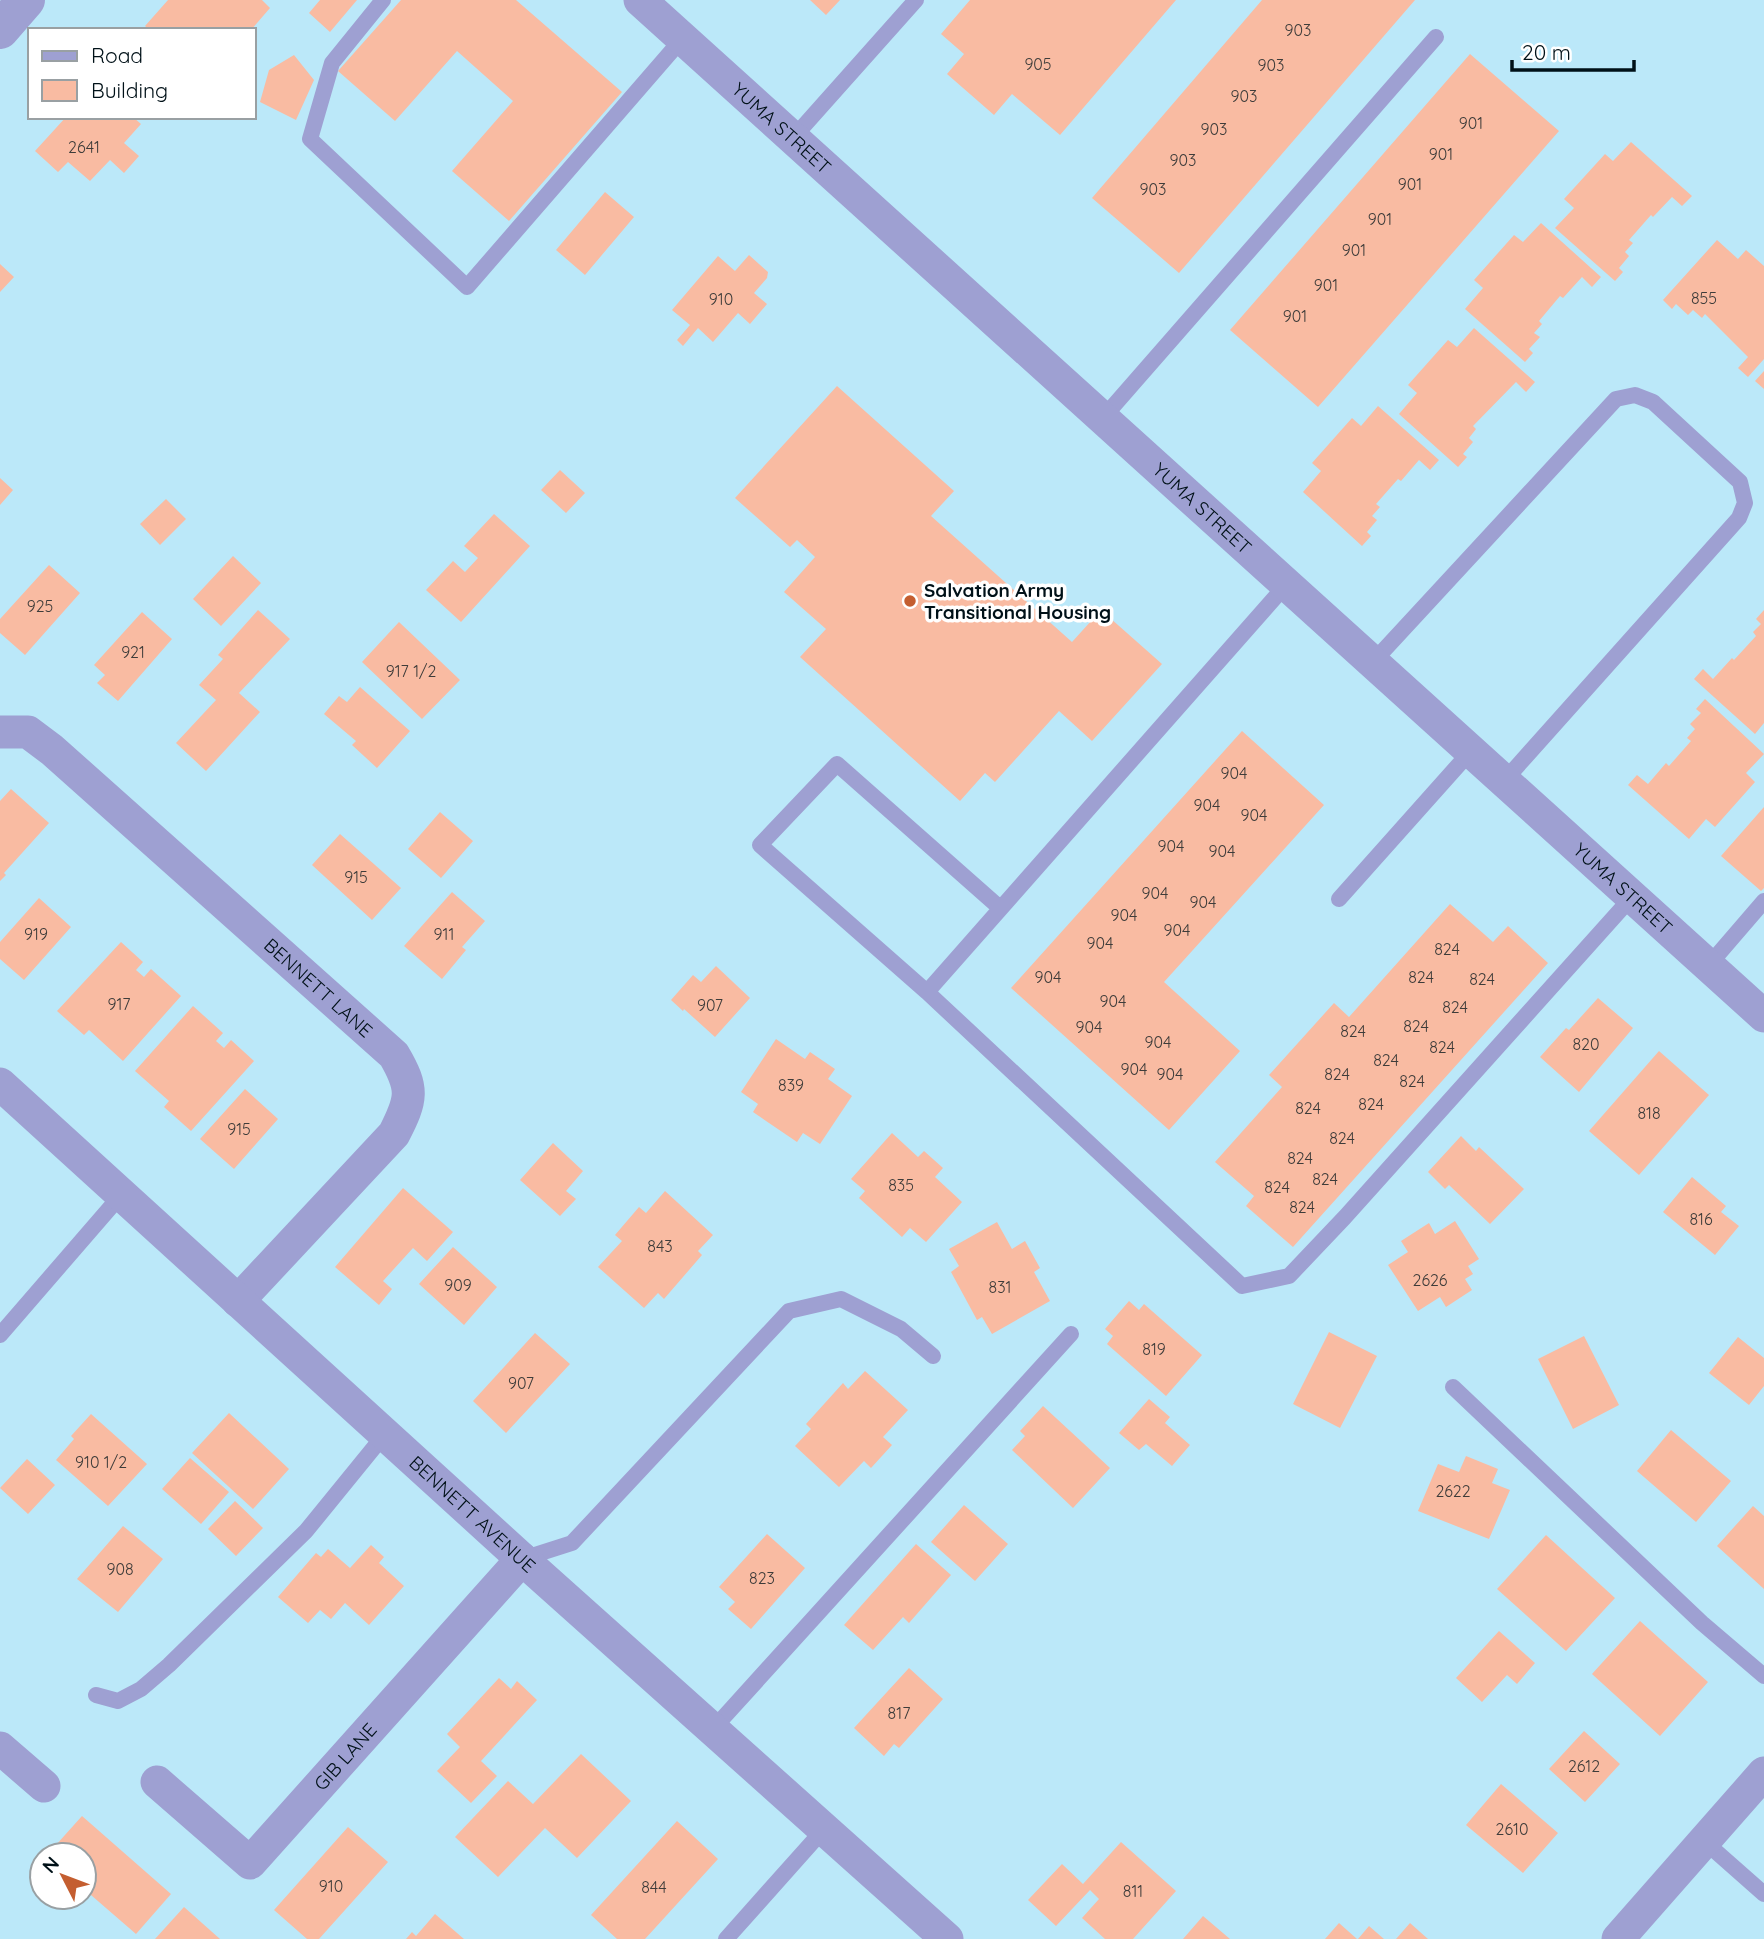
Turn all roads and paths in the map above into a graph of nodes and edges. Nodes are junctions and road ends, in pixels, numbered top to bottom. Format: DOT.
graph roads {
  1 [pos="26,0"];
  2 [pos="383,0"];
  3 [pos="640,0"];
  4 [pos="916,0"];
  5 [pos="0,29"];
  6 [pos="1436,37"];
  7 [pos="683,38"];
  8 [pos="793,138"];
  9 [pos="1102,419"];
  10 [pos="1286,585"];
  11 [pos="1372,663"];
  12 [pos="0,732"];
  13 [pos="1471,751"];
  14 [pos="1504,781"];
  15 [pos="1632,897"];
  16 [pos="1339,899"];
  17 [pos="1764,901"];
  18 [pos="1000,908"];
  19 [pos="1708,966"];
  20 [pos="926,992"];
  21 [pos="1764,1016"];
  22 [pos="0,1084"];
  23 [pos="122,1194"];
  24 [pos="238,1301"];
  25 [pos="1072,1334"];
  26 [pos="0,1335"];
  27 [pos="933,1356"];
  28 [pos="1453,1387"];
  29 [pos="385,1434"];
  30 [pos="522,1559"];
  31 [pos="1764,1676"];
  32 [pos="96,1695"];
  33 [pos="713,1729"];
  34 [pos="0,1748"];
  35 [pos="1764,1773"];
  36 [pos="157,1782"];
  37 [pos="44,1786"];
  38 [pos="825,1828"];
  39 [pos="1704,1841"];
  40 [pos="1764,1894"];
  41 [pos="726,1939"];
  42 [pos="947,1939"];
  43 [pos="1618,1939"];
  1 -- 5 [label="street"];
  2 -- 7 [label="lane"];
  3 -- 7 [label="street, YUMA STREET"];
  4 -- 8 [label="lane"];
  6 -- 9 [label="lane"];
  7 -- 8 [label="street, YUMA STREET"];
  8 -- 9 [label="street, YUMA STREET"];
  9 -- 10 [label="street, YUMA STREET"];
  10 -- 11 [label="street, YUMA STREET"];
  10 -- 18 [label="lane"];
  11 -- 13 [label="street, YUMA STREET"];
  11 -- 14 [label="lane"];
  12 -- 24 [label="street, BENNETT LANE"];
  13 -- 14 [label="street, YUMA STREET"];
  13 -- 16 [label="lane"];
  14 -- 15 [label="street, YUMA STREET"];
  15 -- 19 [label="street, YUMA STREET"];
  15 -- 20 [label="lane"];
  17 -- 19 [label="lane"];
  18 -- 20 [label="lane"];
  18 -- 20 [label="lane"];
  19 -- 21 [label="street, YUMA STREET"];
  22 -- 23 [label="street, BENNETT AVENUE"];
  23 -- 24 [label="street, BENNETT AVENUE"];
  23 -- 26 [label="lane"];
  24 -- 29 [label="street, BENNETT AVENUE"];
  25 -- 33 [label="lane"];
  27 -- 30 [label="lane"];
  28 -- 31 [label="lane"];
  29 -- 30 [label="street, BENNETT AVENUE"];
  29 -- 32 [label="lane"];
  30 -- 33 [label="street, BENNETT AVENUE"];
  30 -- 36 [label="street, GIB LANE"];
  33 -- 38 [label="street, BENNETT AVENUE"];
  34 -- 37 [label="street"];
  35 -- 39 [label="street"];
  38 -- 41 [label="lane"];
  38 -- 42 [label="street, BENNETT AVENUE"];
  39 -- 40 [label="lane"];
  39 -- 43 [label="street"];
}
